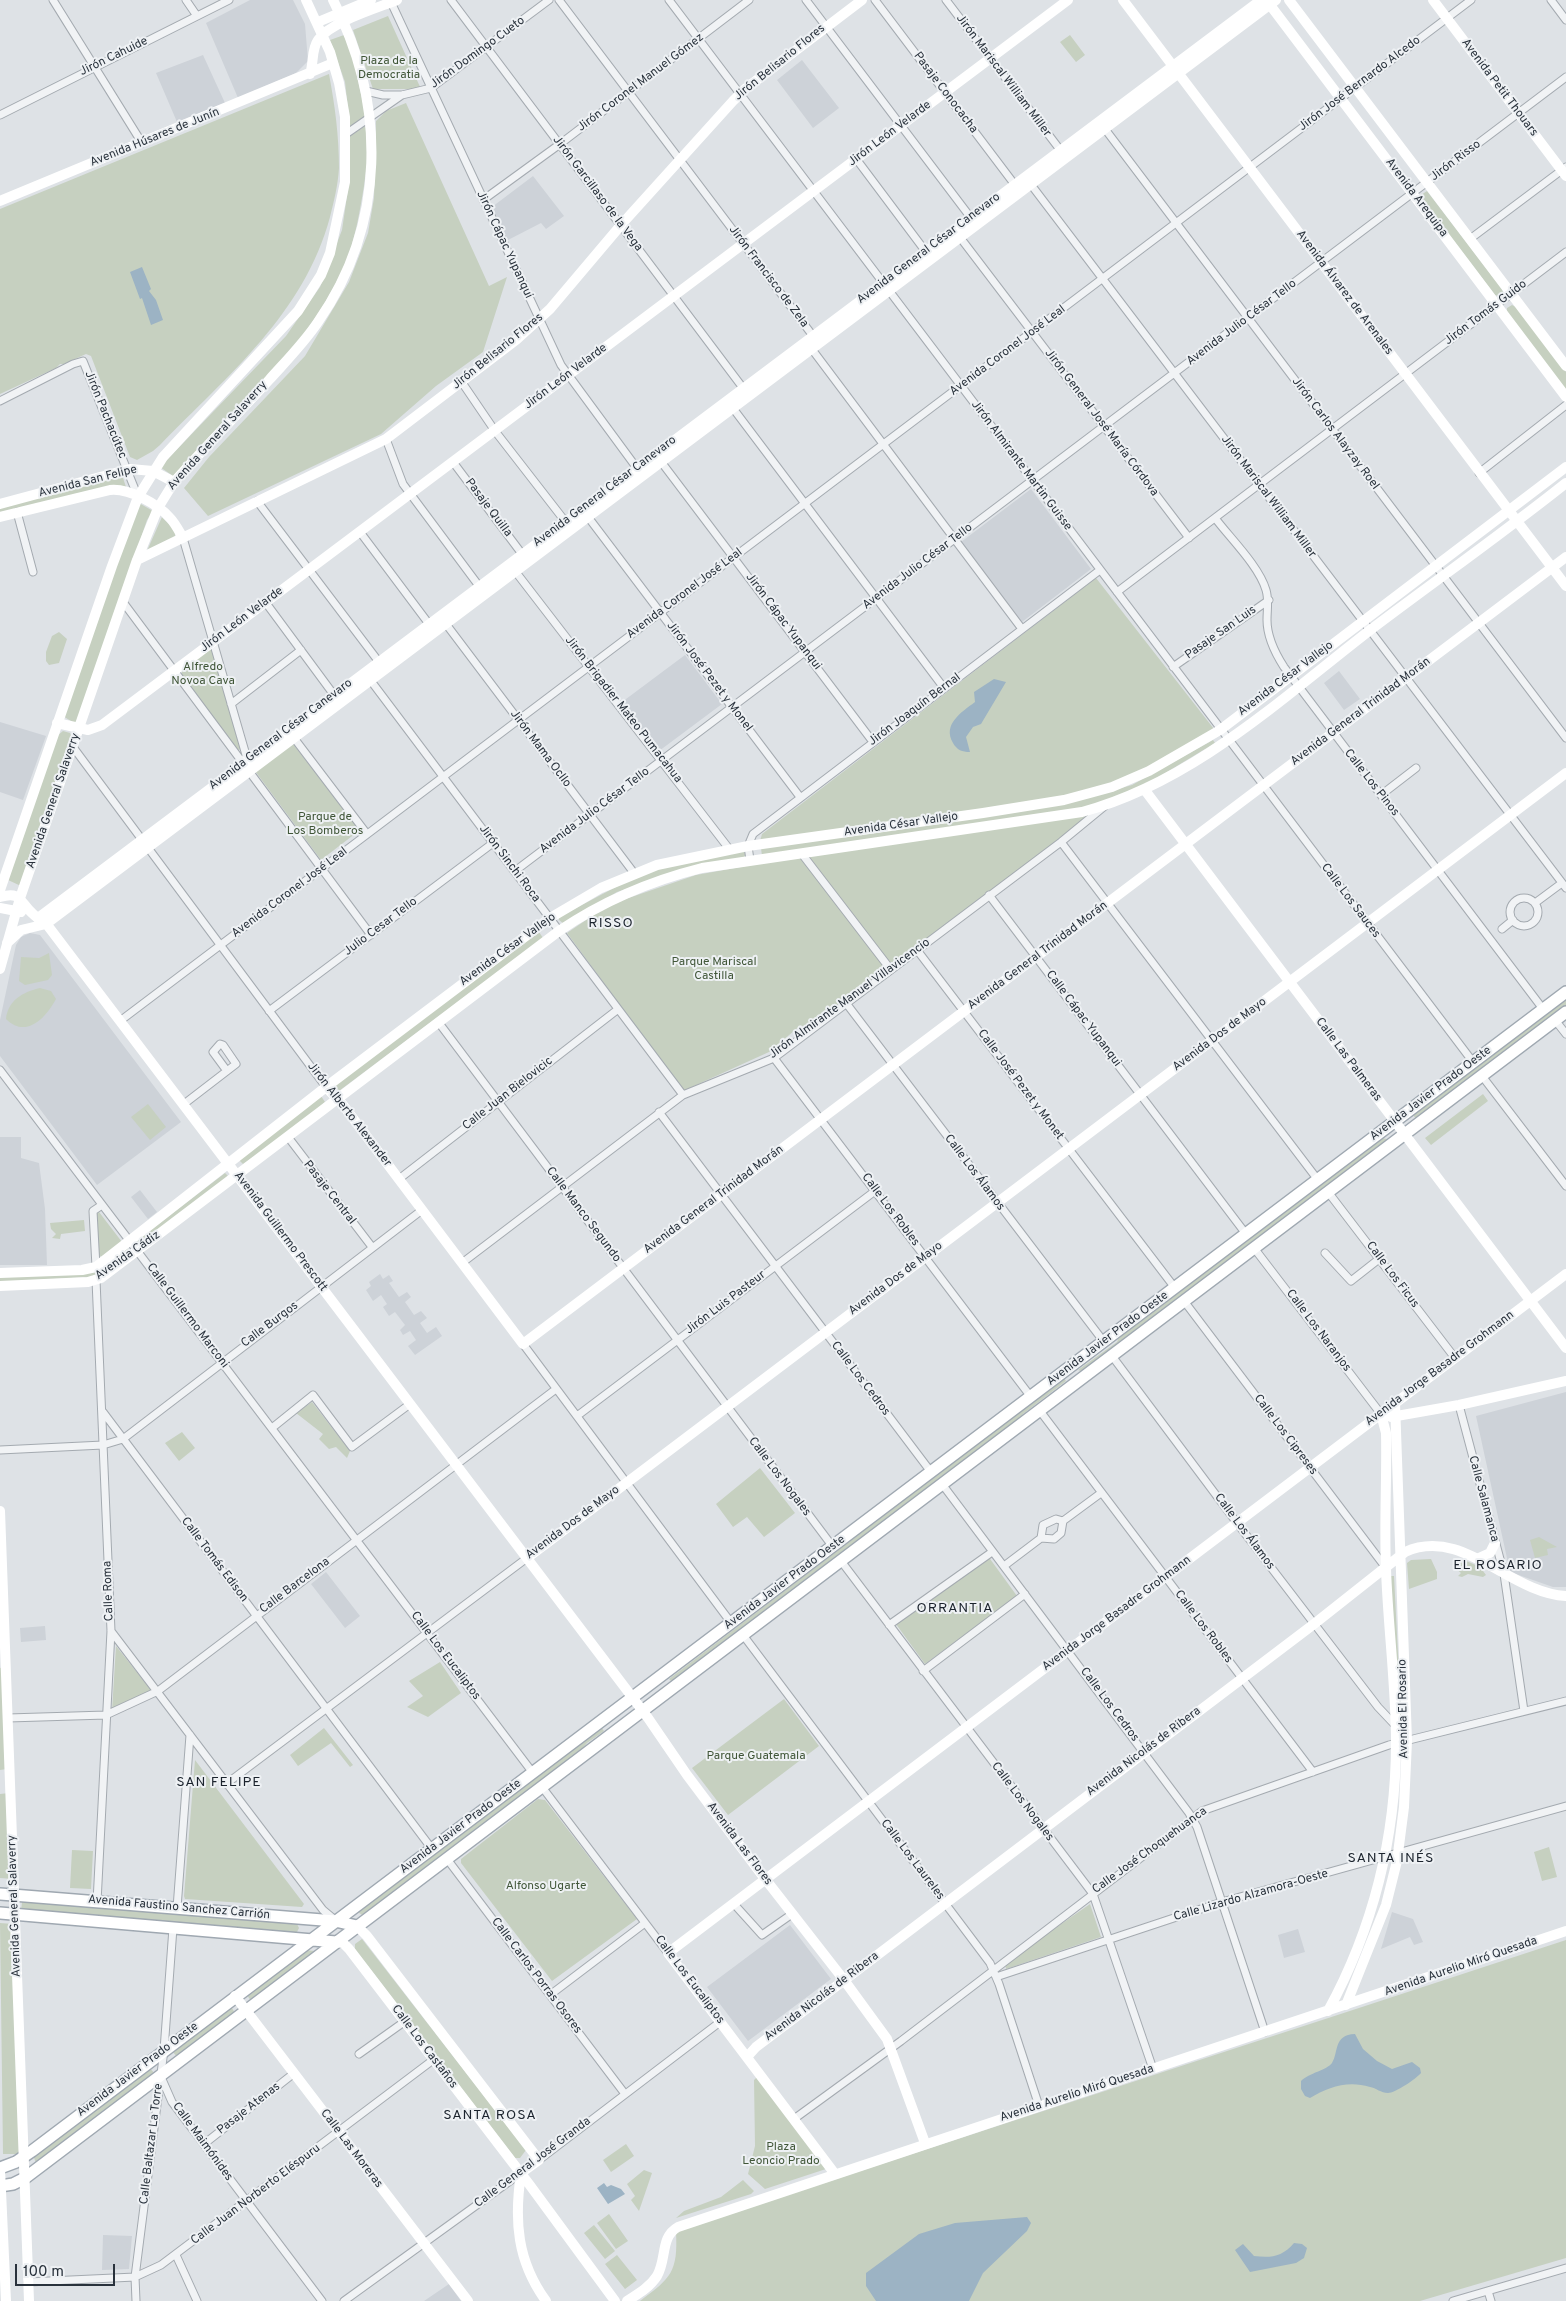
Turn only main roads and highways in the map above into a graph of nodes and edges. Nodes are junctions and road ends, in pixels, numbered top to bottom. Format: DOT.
graph roads {
  1 [pos="306,0"];
  2 [pos="333,0"];
  3 [pos="371,0"];
  4 [pos="862,0"];
  5 [pos="1068,0"];
  6 [pos="1123,0"];
  7 [pos="1289,0"];
  8 [pos="1433,0"];
  9 [pos="393,1"];
  10 [pos="1268,1"];
  11 [pos="339,12"];
  12 [pos="318,22"];
  13 [pos="344,22"];
  14 [pos="323,35"];
  15 [pos="333,64"];
  16 [pos="1176,70"];
  17 [pos="310,74"];
  18 [pos="1565,171"];
  19 [pos="1028,181"];
  20 [pos="0,200"];
  21 [pos="886,287"];
  22 [pos="1566,366"];
  23 [pos="1566,397"];
  24 [pos="658,458"];
  25 [pos="1566,467"];
  26 [pos="153,471"];
  27 [pos="174,482"];
  28 [pos="1566,483"];
  29 [pos="138,497"];
  30 [pos="0,504"];
  31 [pos="158,508"];
  32 [pos="1508,511"];
  33 [pos="0,517"];
  34 [pos="1517,522"];
  35 [pos="568,525"];
  36 [pos="183,538"];
  37 [pos="1566,557"];
  38 [pos="137,560"];
  39 [pos="1552,568"];
  40 [pos="1566,586"];
  41 [pos="57,723"];
  42 [pos="79,729"];
  43 [pos="247,767"];
  44 [pos="1566,773"];
  45 [pos="1144,789"];
  46 [pos="979,813"];
  47 [pos="958,817"];
  48 [pos="981,828"];
  49 [pos="959,831"];
  50 [pos="1185,845"];
  51 [pos="0,890"];
  52 [pos="0,898"];
  53 [pos="20,898"];
  54 [pos="0,908"];
  55 [pos="29,910"];
  56 [pos="16,912"];
  57 [pos="42,921"];
  58 [pos="7,944"];
  59 [pos="0,969"];
  60 [pos="1290,982"];
  61 [pos="1566,992"];
  62 [pos="1566,1012"];
  63 [pos="326,1087"];
  64 [pos="338,1099"];
  65 [pos="1394,1122"];
  66 [pos="1404,1135"];
  67 [pos="228,1163"];
  68 [pos="237,1176"];
  69 [pos="0,1273"];
  70 [pos="1566,1274"];
  71 [pos="0,1286"];
  72 [pos="1530,1301"];
  73 [pos="523,1344"];
  74 [pos="1566,1348"];
  75 [pos="1066,1370"];
  76 [pos="1566,1381"];
  77 [pos="1077,1383"];
  78 [pos="1395,1403"];
  79 [pos="1380,1414"];
  80 [pos="1396,1418"];
  81 [pos="0,1510"];
  82 [pos="0,1526"];
  83 [pos="1495,1543"];
  84 [pos="1399,1556"];
  85 [pos="527,1558"];
  86 [pos="1479,1558"];
  87 [pos="1386,1569"];
  88 [pos="1566,1596"];
  89 [pos="3,1659"];
  90 [pos="667,1672"];
  91 [pos="676,1686"];
  92 [pos="633,1698"];
  93 [pos="643,1711"];
  94 [pos="599,1723"];
  95 [pos="609,1736"];
  96 [pos="10,1771"];
  97 [pos="0,1778"];
  98 [pos="0,1785"];
  99 [pos="10,1789"];
  100 [pos="766,1880"];
  101 [pos="0,1894"];
  102 [pos="15,1895"];
  103 [pos="0,1913"];
  104 [pos="16,1914"];
  105 [pos="294,1918"];
  106 [pos="336,1921"];
  107 [pos="357,1926"];
  108 [pos="1566,1932"];
  109 [pos="292,1938"];
  110 [pos="310,1939"];
  111 [pos="336,1942"];
  112 [pos="668,1953"];
  113 [pos="844,1980"];
  114 [pos="1341,1985"];
  115 [pos="1352,1989"];
  116 [pos="236,1996"];
  117 [pos="1346,2005"];
  118 [pos="246,2010"];
  119 [pos="1328,2012"];
  120 [pos="747,2057"];
  121 [pos="925,2143"];
  122 [pos="24,2157"];
  123 [pos="538,2160"];
  124 [pos="0,2168"];
  125 [pos="521,2173"];
  126 [pos="835,2174"];
  127 [pos="24,2178"];
  128 [pos="0,2186"];
  129 [pos="3,2282"];
  130 [pos="6,2301"];
  131 [pos="29,2301"];
  132 [pos="468,2301"];
  133 [pos="546,2301"];
  134 [pos="616,2301"];
  135 [pos="627,2301"];
  1 -- 12 [label="main road, Avenida General Salaverry"];
  2 -- 11 [label="main road, Avenida General Salaverry"];
  3 -- 11 [label="main road"];
  4 -- 36 [label="main road, Jirón Belisario Flores"];
  5 -- 42 [label="main road, Jirón León Velarde"];
  6 -- 16 [label="main road, Avenida Álvarez de Arenales"];
  7 -- 22 [label="main road, Avenida Arequipa"];
  8 -- 18 [label="main road, Avenida Petit Thouars"];
  9 -- 13 [label="main road"];
  10 -- 16 [label="main road"];
  10 -- 23 [label="main road, Avenida Arequipa"];
  11 -- 12 [label="main road"];
  11 -- 13 [label="main road, Avenida General Salaverry"];
  12 -- 14 [label="main road, Avenida General Salaverry"];
  13 -- 14 [label="main road"];
  13 -- 27 [label="main road, Avenida General Salaverry"];
  14 -- 15 [label="main road, Avenida General Salaverry"];
  14 -- 17 [label="main road"];
  15 -- 17 [label="main road, Avenida Húsares de Junín"];
  15 -- 26 [label="main road, Avenida General Salaverry"];
  16 -- 19 [label="main road, Avenida General César Canevaro"];
  16 -- 19 [label="main road, Avenida General César Canevaro"];
  16 -- 32 [label="main road, Avenida Álvarez de Arenales"];
  17 -- 20 [label="main road, Avenida Húsares de Junín"];
  19 -- 21 [label="main road, Avenida General César Canevaro"];
  19 -- 21 [label="main road, Avenida General César Canevaro"];
  21 -- 24 [label="main road, Avenida General César Canevaro"];
  21 -- 24 [label="main road, Avenida General César Canevaro"];
  24 -- 35 [label="main road, Avenida General César Canevaro"];
  25 -- 32 [label="main road, Avenida César Vallejo"];
  26 -- 27 [label="main road, Avenida San Felipe"];
  26 -- 29 [label="main road, Avenida General Salaverry"];
  26 -- 30 [label="main road, Avenida San Felipe"];
  27 -- 31 [label="main road, Avenida General Salaverry"];
  28 -- 34 [label="main road, Avenida César Vallejo"];
  29 -- 31 [label="main road, Avenida San Felipe"];
  29 -- 33 [label="main road, Avenida San Felipe"];
  29 -- 41 [label="main road, Avenida General Salaverry"];
  31 -- 36 [label="main road"];
  31 -- 38 [label="main road, Avenida General Salaverry"];
  32 -- 34 [label="main road, Avenida Álvarez de Arenales"];
  32 -- 46 [label="main road, Avenida César Vallejo"];
  34 -- 39 [label="main road, Avenida Álvarez de Arenales"];
  34 -- 45 [label="main road, Avenida César Vallejo"];
  35 -- 43 [label="main road, Avenida General César Canevaro"];
  35 -- 43 [label="main road, Avenida General César Canevaro"];
  36 -- 38 [label="main road, Jirón Belisario Flores"];
  37 -- 39 [label="main road, Avenida General Trinidad Morán"];
  38 -- 42 [label="main road, Avenida General Salaverry"];
  39 -- 40 [label="main road, Avenida Álvarez de Arenales"];
  39 -- 50 [label="main road, Avenida General Trinidad Morán"];
  41 -- 42 [label="main road, Jirón León Velarde"];
  41 -- 51 [label="main road, Avenida General Salaverry"];
  42 -- 53 [label="main road, Avenida General Salaverry"];
  43 -- 57 [label="main road, Avenida General César Canevaro"];
  44 -- 60 [label="main road, Avenida Dos de Mayo"];
  45 -- 48 [label="main road, Avenida César Vallejo"];
  45 -- 50 [label="main road"];
  46 -- 47 [label="main road, Avenida César Vallejo"];
  46 -- 48 [label="main road"];
  47 -- 49 [label="main road"];
  47 -- 63 [label="main road, Avenida César Vallejo"];
  48 -- 49 [label="main road, Avenida César Vallejo"];
  49 -- 64 [label="main road, Avenida César Vallejo"];
  50 -- 60 [label="main road, Calle Las Palmeras"];
  50 -- 73 [label="main road, Avenida General Trinidad Morán"];
  52 -- 53 [label="main road"];
  53 -- 55 [label="main road, Avenida Guillermo Prescott"];
  53 -- 56 [label="main road, Avenida General Salaverry"];
  54 -- 56 [label="main road"];
  55 -- 56 [label="main road"];
  55 -- 57 [label="main road, Avenida Guillermo Prescott"];
  56 -- 58 [label="main road, Avenida General Salaverry"];
  57 -- 58 [label="main road"];
  57 -- 67 [label="main road, Avenida Guillermo Prescott"];
  58 -- 59 [label="main road, Avenida General Salaverry"];
  60 -- 65 [label="main road, Calle Las Palmeras"];
  60 -- 85 [label="main road, Avenida Dos de Mayo"];
  61 -- 65 [label="main road, Avenida Javier Prado Oeste"];
  62 -- 66 [label="main road, Avenida Javier Prado Oeste"];
  63 -- 64 [label="main road, Jirón Alberto Alexander"];
  63 -- 67 [label="main road, Avenida César Vallejo"];
  64 -- 68 [label="main road, Avenida César Vallejo"];
  64 -- 73 [label="main road, Jirón Alberto Alexander"];
  65 -- 66 [label="main road, Calle Las Palmeras"];
  65 -- 75 [label="main road, Avenida Javier Prado Oeste"];
  66 -- 72 [label="main road, Calle Las Palmeras"];
  66 -- 77 [label="main road, Avenida Javier Prado Oeste"];
  67 -- 68 [label="main road, Avenida Guillermo Prescott"];
  67 -- 69 [label="main road, Avenida Cádiz"];
  68 -- 71 [label="main road, Avenida Cádiz"];
  68 -- 85 [label="main road, Avenida Guillermo Prescott"];
  70 -- 72 [label="main road, Avenida Jorge Basadre Grohmann"];
  72 -- 74 [label="main road, Calle Las Palmeras"];
  72 -- 78 [label="main road, Avenida Jorge Basadre Grohmann"];
  75 -- 77 [label="main road"];
  75 -- 90 [label="main road, Avenida Javier Prado Oeste"];
  76 -- 80 [label="main road"];
  77 -- 91 [label="main road, Avenida Javier Prado Oeste"];
  78 -- 79 [label="main road, Avenida Jorge Basadre Grohmann"];
  78 -- 80 [label="main road, Avenida El Rosario"];
  79 -- 80 [label="main road"];
  79 -- 87 [label="main road, Avenida El Rosario"];
  79 -- 100 [label="main road, Avenida Jorge Basadre Grohmann"];
  80 -- 84 [label="main road, Avenida El Rosario"];
  81 -- 82 [label="main road, Avenida General Salaverry"];
  82 -- 89 [label="main road, Avenida General Salaverry"];
  83 -- 86 [label="main road"];
  84 -- 86 [label="main road, Avenida Nicolás de Ribera"];
  84 -- 87 [label="main road, Avenida Nicolás de Ribera"];
  84 -- 115 [label="main road, Avenida El Rosario"];
  85 -- 92 [label="main road, Avenida Las Flores"];
  86 -- 88 [label="main road, Avenida Nicolás de Ribera"];
  87 -- 113 [label="main road, Avenida Nicolás de Ribera"];
  87 -- 114 [label="main road, Avenida El Rosario"];
  89 -- 96 [label="main road, Avenida General Salaverry"];
  90 -- 91 [label="main road"];
  90 -- 92 [label="main road, Avenida Javier Prado Oeste"];
  91 -- 93 [label="main road, Avenida Javier Prado Oeste"];
  92 -- 93 [label="main road, Avenida Las Flores"];
  92 -- 94 [label="main road, Avenida Javier Prado Oeste"];
  93 -- 95 [label="main road, Avenida Javier Prado Oeste"];
  93 -- 100 [label="main road, Avenida Las Flores"];
  94 -- 95 [label="main road"];
  94 -- 106 [label="main road, Avenida Javier Prado Oeste"];
  95 -- 107 [label="main road, Avenida Javier Prado Oeste"];
  96 -- 97 [label="main road"];
  96 -- 99 [label="main road, Avenida General Salaverry"];
  98 -- 99 [label="main road"];
  99 -- 102 [label="main road, Avenida General Salaverry"];
  100 -- 112 [label="main road, Avenida Jorge Basadre Grohmann"];
  100 -- 113 [label="main road, Avenida Las Flores"];
  101 -- 102 [label="main road, Avenida Faustino Sanchez Carrión"];
  102 -- 104 [label="main road, Avenida General Salaverry"];
  102 -- 105 [label="main road, Avenida Faustino Sanchez Carrión"];
  103 -- 104 [label="main road, Avenida Faustino Sanchez Carrión"];
  104 -- 109 [label="main road, Avenida Faustino Sanchez Carrión"];
  104 -- 122 [label="main road, Avenida General Salaverry"];
  105 -- 106 [label="main road, Avenida Faustino Sanchez Carrión"];
  105 -- 109 [label="main road"];
  106 -- 107 [label="main road, Avenida Faustino Sanchez Carrión"];
  106 -- 110 [label="main road, Avenida Javier Prado Oeste"];
  107 -- 111 [label="main road, Avenida Javier Prado Oeste"];
  107 -- 123 [label="main road, Calle Los Castaños"];
  108 -- 117 [label="main road, Avenida Aurelio Miró Quesada"];
  109 -- 110 [label="main road, Avenida Faustino Sanchez Carrión"];
  110 -- 111 [label="main road, Avenida Faustino Sanchez Carrión"];
  110 -- 116 [label="main road, Avenida Javier Prado Oeste"];
  111 -- 118 [label="main road, Avenida Javier Prado Oeste"];
  111 -- 125 [label="main road, Calle Los Castaños"];
  112 -- 120 [label="main road, Calle Los Eucaliptos"];
  113 -- 120 [label="main road, Avenida Nicolás de Ribera"];
  113 -- 121 [label="main road, Avenida Las Flores"];
  114 -- 115 [label="main road"];
  114 -- 119 [label="main road, Avenida El Rosario"];
  115 -- 117 [label="main road, Avenida El Rosario"];
  116 -- 118 [label="main road, Calle Las Moreras"];
  116 -- 122 [label="main road, Avenida Javier Prado Oeste"];
  117 -- 119 [label="main road, Avenida Aurelio Miró Quesada"];
  118 -- 127 [label="main road, Avenida Javier Prado Oeste"];
  118 -- 132 [label="main road, Calle Las Moreras"];
  119 -- 121 [label="main road, Avenida Aurelio Miró Quesada"];
  120 -- 126 [label="main road, Calle Los Eucaliptos"];
  121 -- 126 [label="main road, Avenida Aurelio Miró Quesada"];
  122 -- 124 [label="main road, Avenida Javier Prado Oeste"];
  122 -- 127 [label="main road, Avenida General Salaverry"];
  123 -- 125 [label="main road, Calle General José Granda"];
  124 -- 128 [label="main road"];
  125 -- 133 [label="main road"];
  125 -- 134 [label="main road, Calle Los Castaños"];
  126 -- 135 [label="main road, Avenida Aurelio Miró Quesada"];
  127 -- 128 [label="main road, Avenida Javier Prado Oeste"];
  127 -- 131 [label="main road, Avenida General Salaverry"];
  128 -- 129 [label="main road"];
  129 -- 130 [label="main road"];
}
